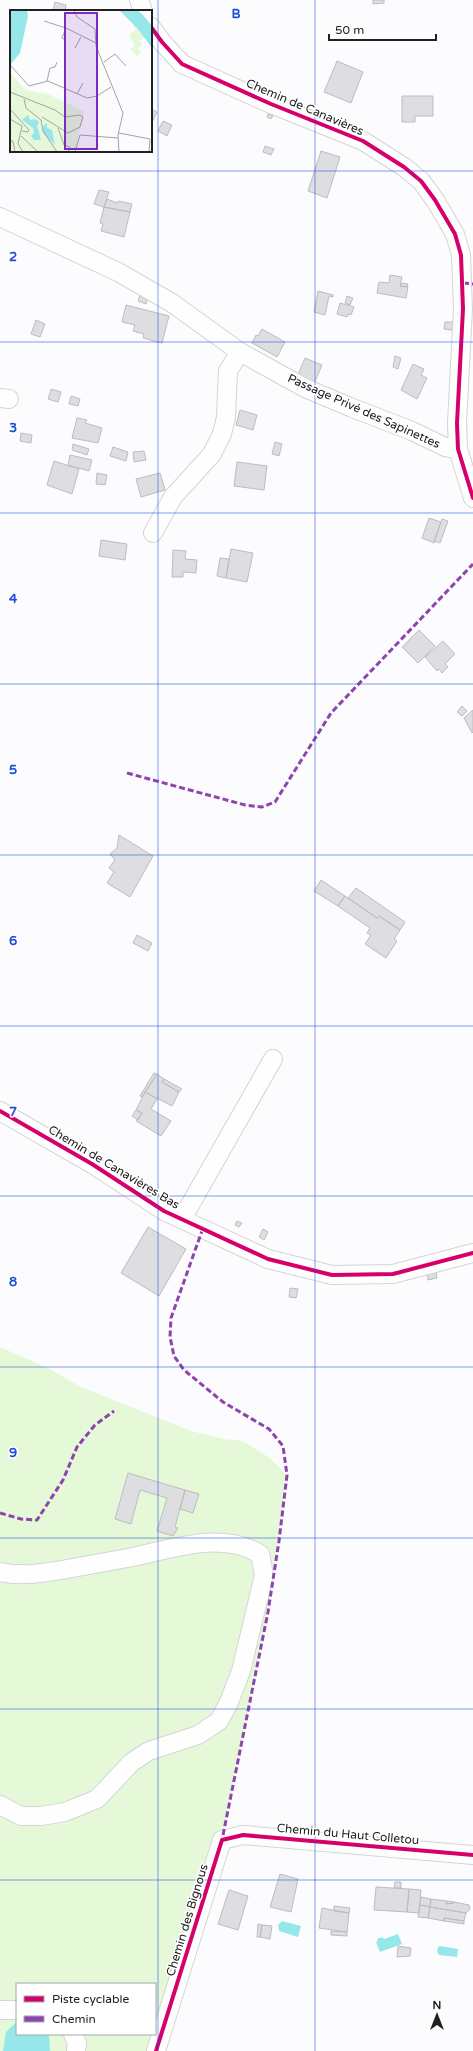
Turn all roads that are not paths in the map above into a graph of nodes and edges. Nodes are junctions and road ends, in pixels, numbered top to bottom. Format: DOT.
graph roads {
  1 [pos="140,0"];
  2 [pos="143,10"];
  3 [pos="152,28"];
  4 [pos="2,221"];
  5 [pos="240,352"];
  6 [pos="458,449"];
  7 [pos="473,498"];
  8 [pos="153,533"];
  9 [pos="273,1059"];
  10 [pos="0,1111"];
  11 [pos="182,1219"];
  12 [pos="473,1254"];
  13 [pos="0,1572"];
  14 [pos="0,1805"];
  15 [pos="222,1840"];
  16 [pos="473,1855"];
  17 [pos="0,2010"];
  18 [pos="16,2010"];
  19 [pos="73,2035"];
  20 [pos="76,2051"];
  21 [pos="156,2051"];
  1 -- 2 [label="street"];
  3 -- 6 [label="street, Chemin de Canavières"];
  4 -- 5 [label="street, Passage Privé des Sapinettes"];
  5 -- 6 [label="street, Passage Privé des Sapinettes"];
  5 -- 8 [label="street"];
  6 -- 7 [label="street, Chemin de Canavières"];
  9 -- 11 [label="street"];
  10 -- 11 [label="street, Chemin de Canavières Bas"];
  11 -- 12 [label="street, Chemin de Canavières Bas"];
  13 -- 14 [label="street"];
  15 -- 16 [label="street, Chemin du Haut Colletou"];
  15 -- 21 [label="street, Chemin des Bignous"];
  17 -- 18 [label="street"];
  19 -- 20 [label="street"];
}
